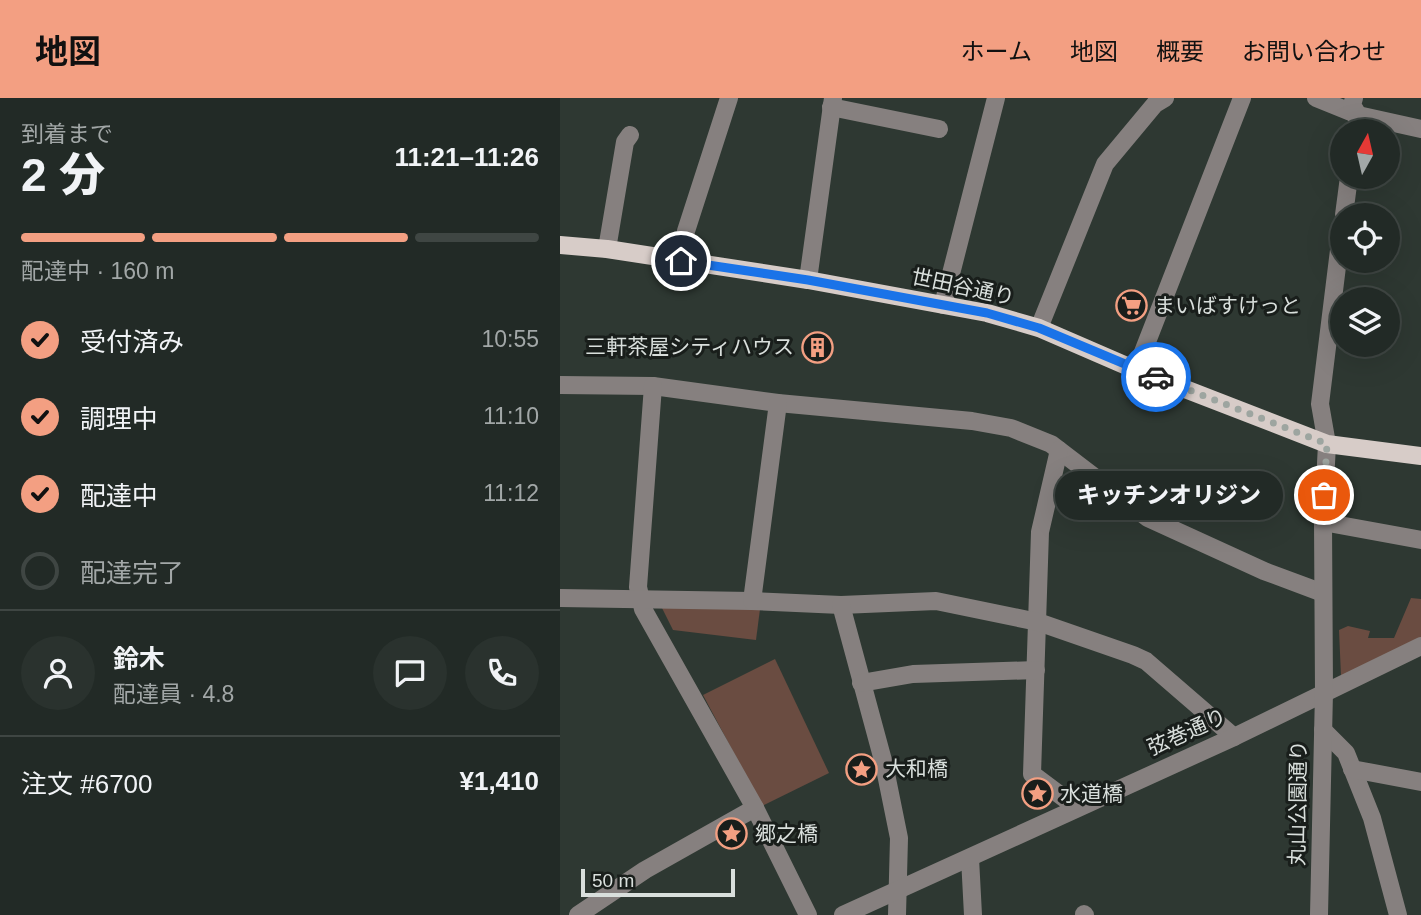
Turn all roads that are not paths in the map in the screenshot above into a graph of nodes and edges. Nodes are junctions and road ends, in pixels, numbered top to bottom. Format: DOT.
graph roads {
  1 [pos="729,98"];
  2 [pos="996,98"];
  3 [pos="1165,98"];
  4 [pos="1242,98"];
  5 [pos="1316,98"];
  6 [pos="832,102"];
  7 [pos="1356,115"];
  8 [pos="1421,128"];
  9 [pos="939,129"];
  10 [pos="627,139"];
  11 [pos="560,245"];
  12 [pos="607,249"];
  13 [pos="681,261"];
  14 [pos="1336,273"];
  15 [pos="808,280"];
  16 [pos="943,305"];
  17 [pos="1039,328"];
  18 [pos="1136,370"];
  19 [pos="560,385"];
  20 [pos="653,386"];
  21 [pos="778,403"];
  22 [pos="1327,444"];
  23 [pos="1059,450"];
  24 [pos="1421,456"];
  25 [pos="1323,523"];
  26 [pos="1421,540"];
  27 [pos="1323,593"];
  28 [pos="560,598"];
  29 [pos="640,598"];
  30 [pos="752,601"];
  31 [pos="841,606"];
  32 [pos="1038,622"];
  33 [pos="1421,646"];
  34 [pos="1036,670"];
  35 [pos="861,683"];
  36 [pos="1324,692"];
  37 [pos="1323,730"];
  38 [pos="1234,737"];
  39 [pos="1352,769"];
  40 [pos="1421,782"];
  41 [pos="1076,807"];
  42 [pos="755,808"];
  43 [pos="970,858"];
  44 [pos="896,890"];
  45 [pos="578,915"];
  46 [pos="808,915"];
  47 [pos="843,915"];
  48 [pos="897,915"];
  49 [pos="973,915"];
  50 [pos="1319,915"];
  51 [pos="1398,915"];
  1 -- 13 [label="street"];
  2 -- 16 [label="street"];
  3 -- 17 [label="street"];
  4 -- 18 [label="street"];
  5 -- 7 [label="street"];
  6 -- 9 [label="street"];
  6 -- 15 [label="street"];
  7 -- 8 [label="street"];
  10 -- 12 [label="street"];
  11 -- 12 [label="main road, 世田谷通り"];
  12 -- 13 [label="main road, 世田谷通り"];
  13 -- 15 [label="main road, 世田谷通り"];
  14 -- 22 [label="street"];
  15 -- 16 [label="main road, 世田谷通り"];
  16 -- 17 [label="main road, 世田谷通り"];
  17 -- 18 [label="main road, 世田谷通り"];
  18 -- 22 [label="main road, 世田谷通り"];
  19 -- 20 [label="street"];
  20 -- 21 [label="street"];
  20 -- 29 [label="street"];
  21 -- 23 [label="street"];
  21 -- 30 [label="street"];
  22 -- 24 [label="main road, 世田谷通り"];
  22 -- 25 [label="street"];
  23 -- 27 [label="street"];
  23 -- 32 [label="street"];
  25 -- 26 [label="street"];
  25 -- 27 [label="street"];
  27 -- 36 [label="street"];
  28 -- 29 [label="street"];
  29 -- 30 [label="street"];
  29 -- 42 [label="street"];
  30 -- 31 [label="street"];
  31 -- 32 [label="street"];
  31 -- 35 [label="street"];
  32 -- 34 [label="street"];
  32 -- 38 [label="street"];
  33 -- 36 [label="street, 弦巻通り"];
  34 -- 35 [label="street"];
  34 -- 41 [label="street"];
  35 -- 44 [label="street"];
  36 -- 37 [label="street, 丸山公園通り"];
  36 -- 38 [label="street, 弦巻通り"];
  37 -- 39 [label="street"];
  37 -- 50 [label="street, 丸山公園通り"];
  38 -- 41 [label="street, 弦巻通り"];
  39 -- 40 [label="street"];
  39 -- 51 [label="street"];
  41 -- 43 [label="street, 弦巻通り"];
  42 -- 45 [label="street"];
  42 -- 46 [label="street"];
  43 -- 44 [label="street, 弦巻通り"];
  43 -- 49 [label="street"];
  44 -- 47 [label="street, 弦巻通り"];
  44 -- 48 [label="street"];
}
